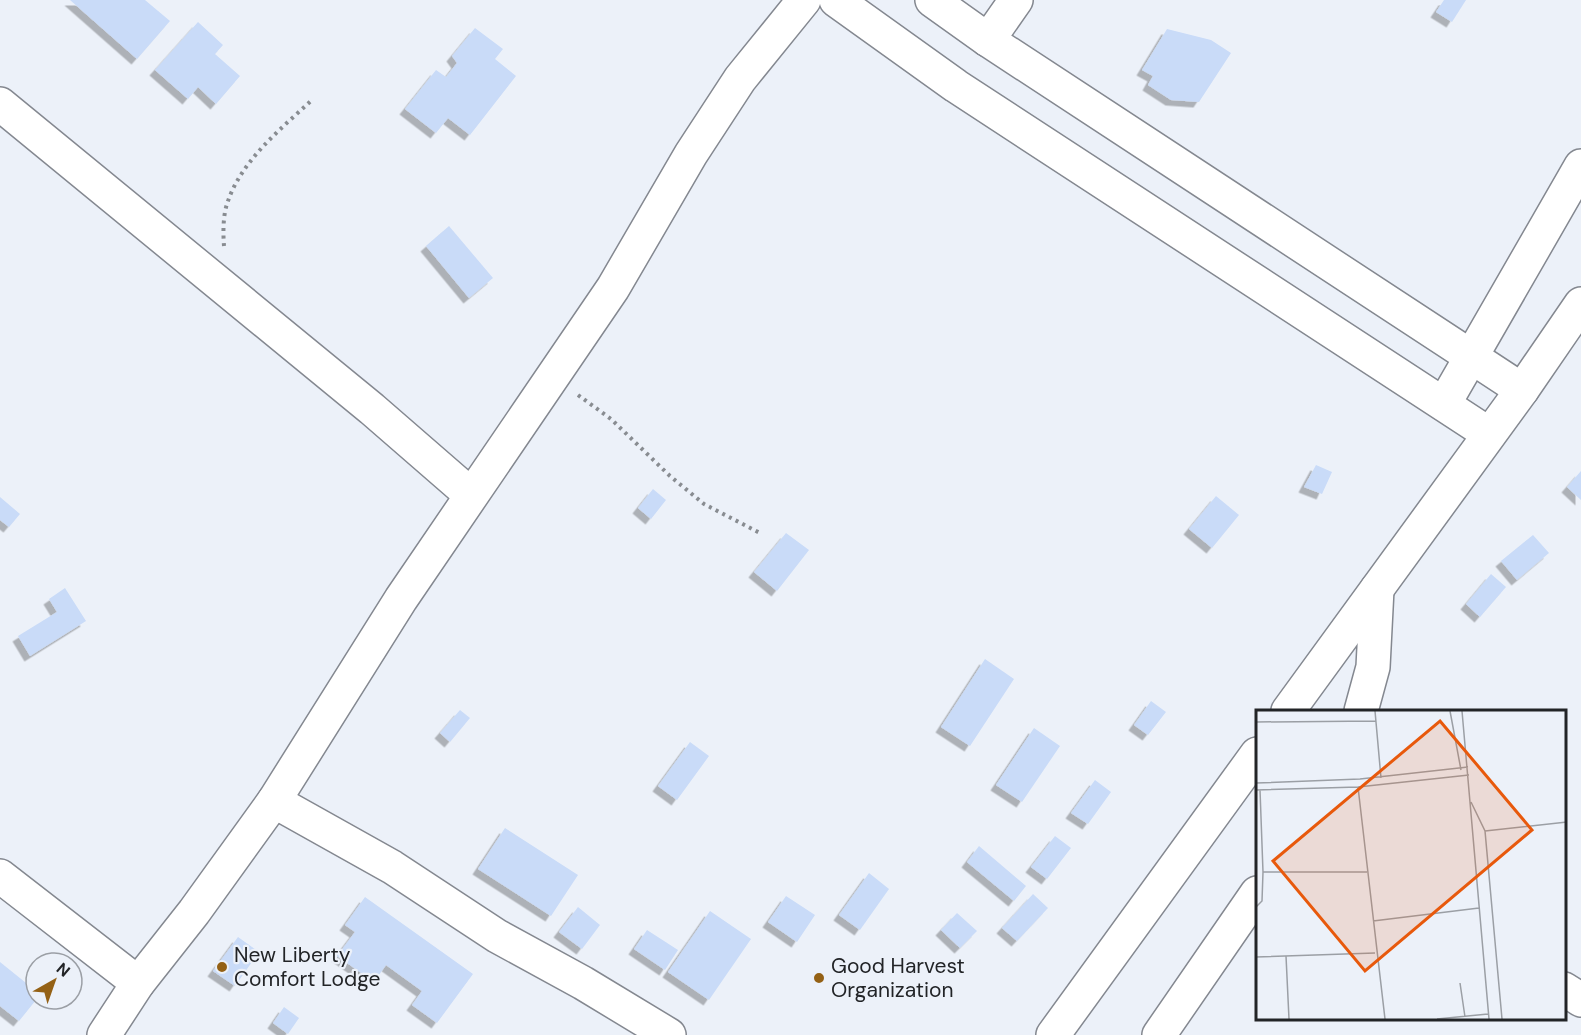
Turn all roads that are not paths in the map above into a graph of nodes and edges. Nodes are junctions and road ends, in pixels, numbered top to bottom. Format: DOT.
graph roads {
  1 [pos="804,0"];
  2 [pos="836,0"];
  3 [pos="932,0"];
  4 [pos="1016,0"];
  5 [pos="988,40"];
  6 [pos="0,104"];
  7 [pos="1581,166"];
  8 [pos="1581,304"];
  9 [pos="1471,356"];
  10 [pos="1522,390"];
  11 [pos="1444,405"];
  12 [pos="1489,434"];
  13 [pos="471,495"];
  14 [pos="1377,589"];
  15 [pos="1289,710"];
  16 [pos="1361,710"];
  17 [pos="1256,755"];
  18 [pos="274,801"];
  19 [pos="0,876"];
  20 [pos="1256,894"];
  21 [pos="138,983"];
  22 [pos="1566,990"];
  23 [pos="1581,1000"];
  24 [pos="104,1035"];
  25 [pos="669,1035"];
  26 [pos="1053,1035"];
  27 [pos="1159,1035"];
  1 -- 13 [label="main road"];
  2 -- 11 [label="main road"];
  3 -- 5 [label="main road"];
  4 -- 5 [label="main road"];
  5 -- 9 [label="main road"];
  6 -- 13 [label="main road"];
  7 -- 9 [label="main road"];
  8 -- 10 [label="main road"];
  9 -- 10 [label="main road"];
  9 -- 11 [label="main road"];
  10 -- 12 [label="main road"];
  11 -- 12 [label="main road"];
  12 -- 14 [label="main road"];
  13 -- 18 [label="main road"];
  14 -- 15 [label="main road"];
  14 -- 16 [label="main road"];
  17 -- 26 [label="main road"];
  18 -- 21 [label="main road"];
  18 -- 25 [label="main road"];
  19 -- 21 [label="main road"];
  20 -- 27 [label="main road"];
  21 -- 24 [label="main road"];
  22 -- 23 [label="main road"];
}
